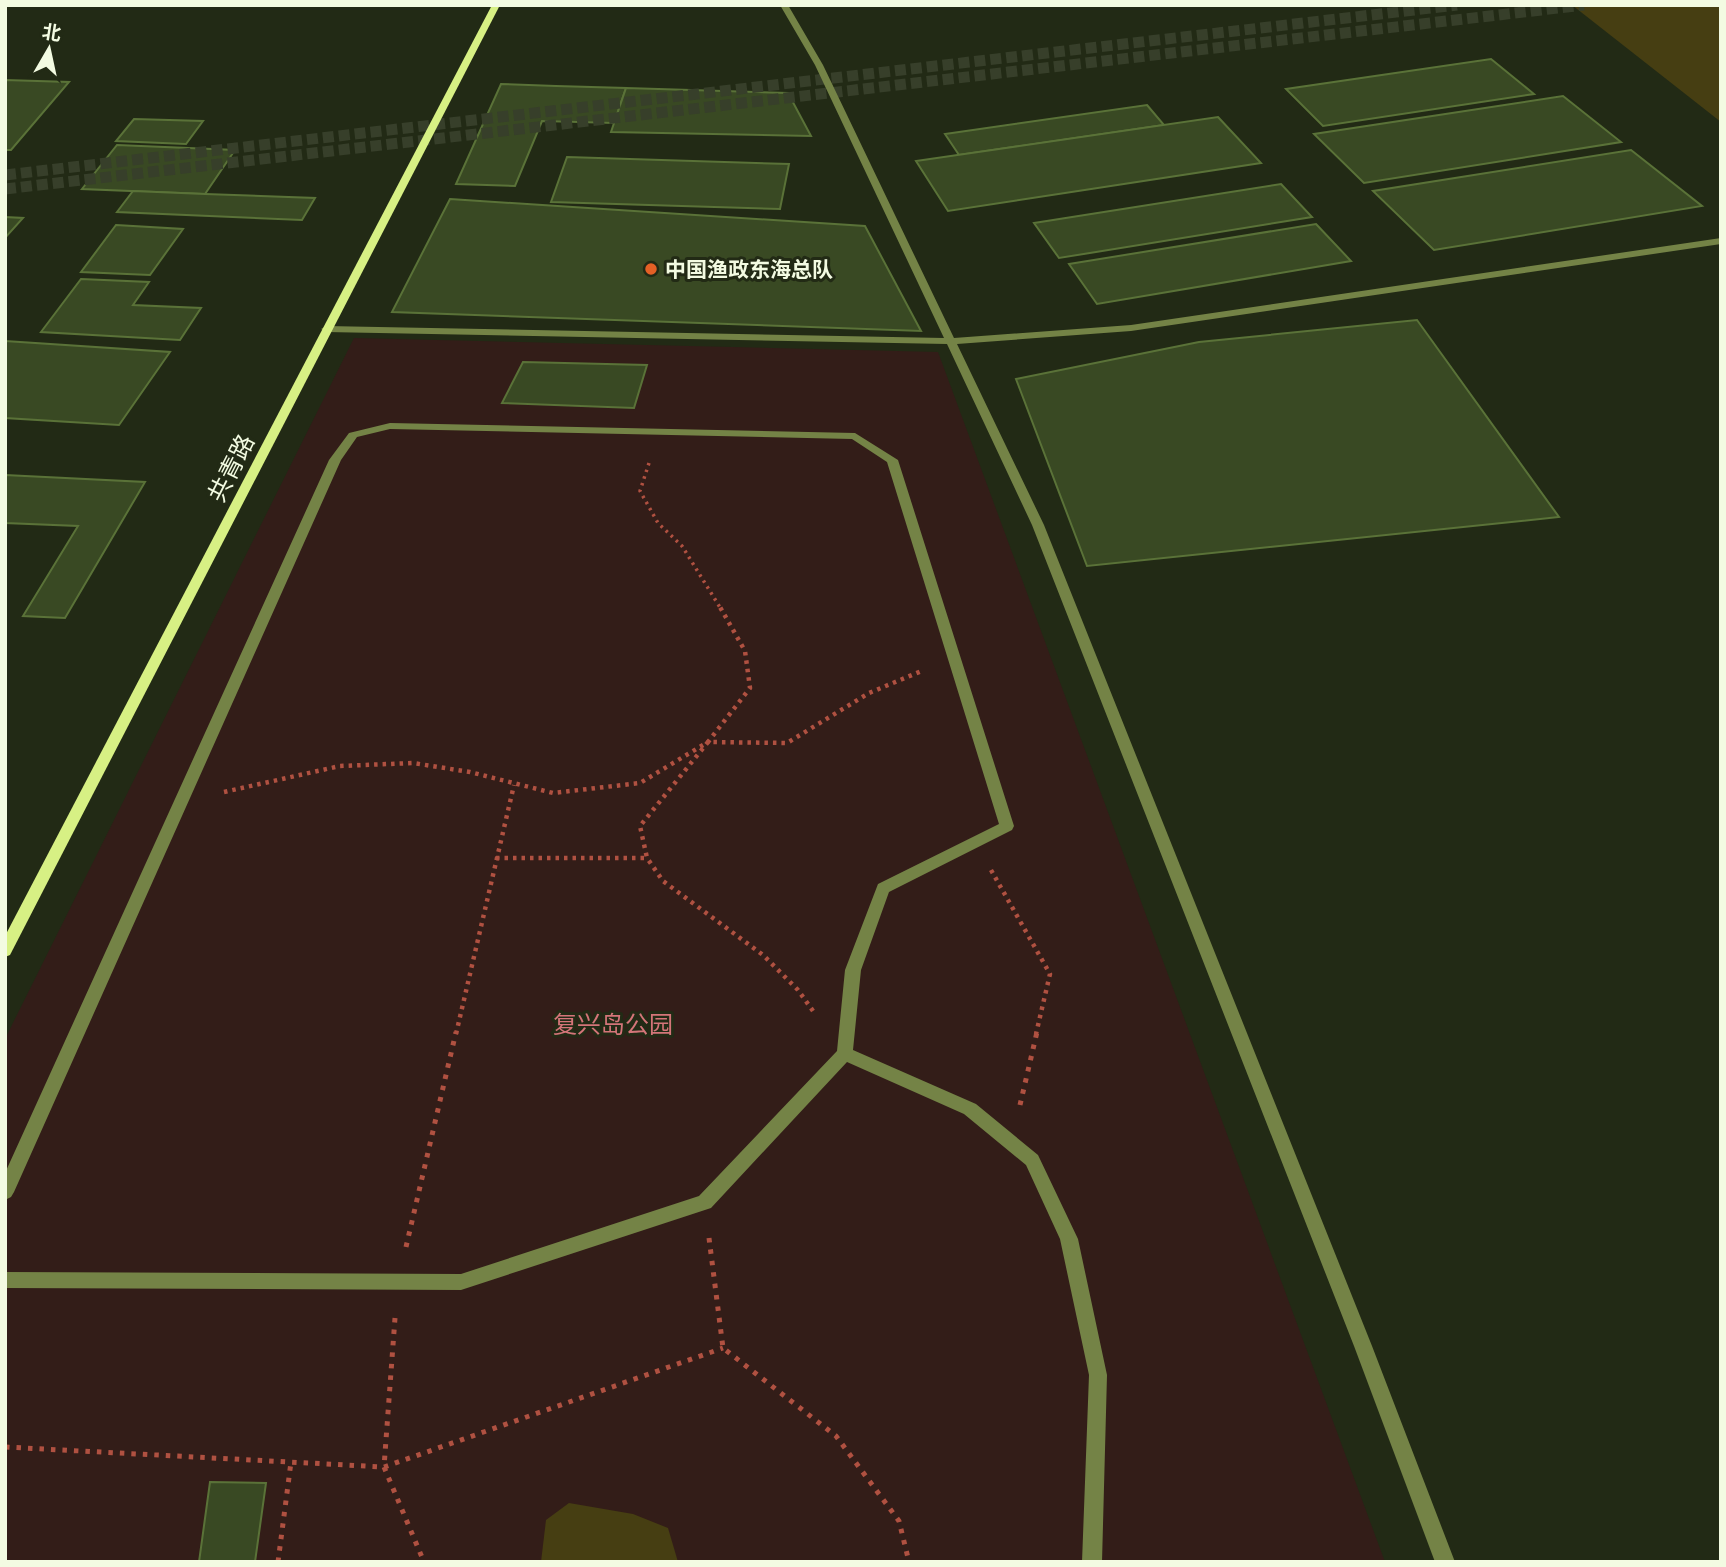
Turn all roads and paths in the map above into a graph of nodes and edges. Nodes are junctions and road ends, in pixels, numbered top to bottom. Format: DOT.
graph roads {
  1 [pos="496,5"];
  2 [pos="784,5"];
  3 [pos="1721,242"];
  4 [pos="326,328"];
  5 [pos="950,341"];
  6 [pos="676,432"];
  7 [pos="953,659"];
  8 [pos="708,742"];
  9 [pos="514,785"];
  10 [pos="182,801"];
  11 [pos="975,842"];
  12 [pos="496,858"];
  13 [pos="647,858"];
  14 [pos="5,951"];
  15 [pos="845,1054"];
  16 [pos="1011,1143"];
  17 [pos="5,1192"];
  18 [pos="705,1202"];
  19 [pos="5,1280"];
  20 [pos="398,1282"];
  21 [pos="723,1348"];
  22 [pos="5,1447"];
  23 [pos="292,1462"];
  24 [pos="384,1467"];
  25 [pos="278,1562"];
  26 [pos="424,1562"];
  27 [pos="909,1562"];
  28 [pos="1092,1562"];
  29 [pos="1445,1562"];
  1 -- 4 [label="street, 共青路"];
  2 -- 5 [label="street"];
  3 -- 5 [label="street"];
  4 -- 5 [label="street"];
  4 -- 14 [label="street, 共青路"];
  5 -- 29 [label="street"];
  6 -- 7 [label="street"];
  6 -- 8 [label="path"];
  6 -- 10 [label="street"];
  7 -- 8 [label="path"];
  7 -- 11 [label="street"];
  8 -- 9 [label="path"];
  8 -- 13 [label="path"];
  9 -- 10 [label="path"];
  9 -- 12 [label="path"];
  10 -- 17 [label="street"];
  11 -- 15 [label="street"];
  11 -- 16 [label="path"];
  12 -- 13 [label="path"];
  12 -- 20 [label="path"];
  13 -- 15 [label="path"];
  15 -- 16 [label="street"];
  15 -- 18 [label="street"];
  16 -- 28 [label="street"];
  18 -- 20 [label="street"];
  18 -- 21 [label="path"];
  19 -- 20 [label="street"];
  20 -- 24 [label="path"];
  21 -- 24 [label="path"];
  21 -- 27 [label="path"];
  22 -- 23 [label="path"];
  23 -- 24 [label="path"];
  23 -- 25 [label="path"];
  24 -- 26 [label="path"];
}
